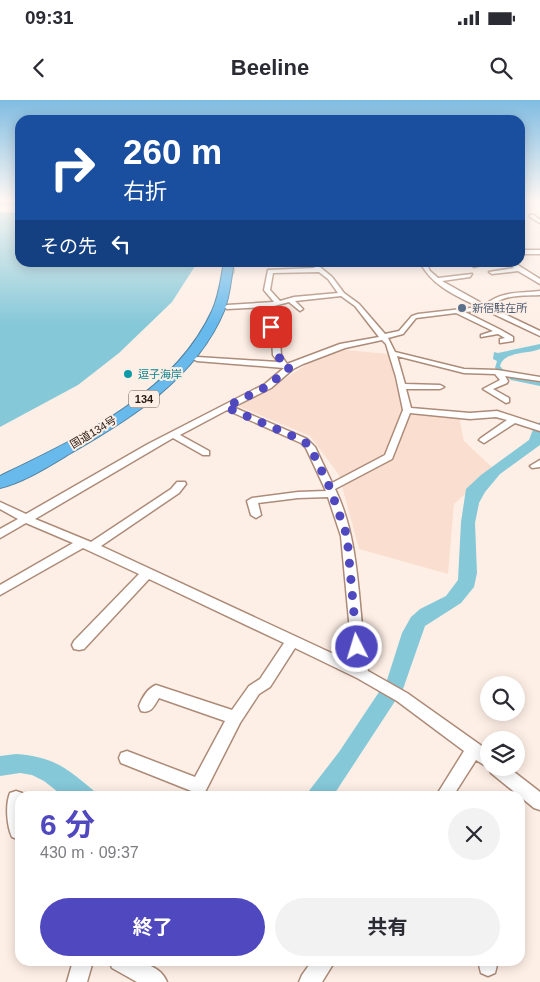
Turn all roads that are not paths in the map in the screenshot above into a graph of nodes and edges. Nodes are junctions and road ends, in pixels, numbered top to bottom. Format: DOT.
graph roads {
  1 [pos="528,252"];
  2 [pos="540,252"];
  3 [pos="540,259"];
  4 [pos="228,267"];
  5 [pos="315,267"];
  6 [pos="424,267"];
  7 [pos="516,267"];
  8 [pos="519,269"];
  9 [pos="318,270"];
  10 [pos="492,272"];
  11 [pos="470,275"];
  12 [pos="435,280"];
  13 [pos="540,282"];
  14 [pos="540,293"];
  15 [pos="342,294"];
  16 [pos="290,300"];
  17 [pos="275,304"];
  18 [pos="227,307"];
  19 [pos="486,308"];
  20 [pos="300,310"];
  21 [pos="458,311"];
  22 [pos="499,331"];
  23 [pos="540,334"];
  24 [pos="483,336"];
  25 [pos="383,338"];
  26 [pos="503,340"];
  27 [pos="392,353"];
  28 [pos="197,359"];
  29 [pos="288,366"];
  30 [pos="498,372"];
  31 [pos="540,378"];
  32 [pos="403,386"];
  33 [pos="440,387"];
  34 [pos="506,400"];
  35 [pos="226,407"];
  36 [pos="407,410"];
  37 [pos="515,419"];
  38 [pos="537,427"];
  39 [pos="174,435"];
  40 [pos="484,440"];
  41 [pos="206,453"];
  42 [pos="0,483"];
  43 [pos="182,484"];
  44 [pos="332,491"];
  45 [pos="0,505"];
  46 [pos="256,515"];
  47 [pos="26,519"];
  48 [pos="0,534"];
  49 [pos="87,545"];
  50 [pos="147,573"];
  51 [pos="0,591"];
  52 [pos="293,640"];
  53 [pos="79,645"];
  54 [pos="362,674"];
  55 [pos="146,706"];
  56 [pos="235,718"];
  57 [pos="474,749"];
  58 [pos="480,754"];
  59 [pos="127,758"];
  60 [pos="507,776"];
  61 [pos="447,791"];
  62 [pos="540,802"];
  63 [pos="82,966"];
  64 [pos="128,966"];
  65 [pos="321,966"];
  66 [pos="77,982"];
  67 [pos="157,982"];
  68 [pos="310,982"];
  1 -- 2 [label="street"];
  1 -- 3 [label="street"];
  4 -- 42 [label="highway, 国道134号 / 134"];
  5 -- 9 [label="street"];
  6 -- 12 [label="street"];
  7 -- 8 [label="street"];
  8 -- 10 [label="street"];
  8 -- 13 [label="street"];
  9 -- 15 [label="street"];
  9 -- 17 [label="street"];
  11 -- 12 [label="street"];
  12 -- 19 [label="street"];
  14 -- 19 [label="street"];
  15 -- 16 [label="street"];
  15 -- 25 [label="street"];
  16 -- 17 [label="street"];
  16 -- 20 [label="street"];
  17 -- 18 [label="street"];
  17 -- 29 [label="street"];
  19 -- 21 [label="street"];
  19 -- 23 [label="street"];
  21 -- 22 [label="street"];
  21 -- 25 [label="street"];
  22 -- 24 [label="street"];
  22 -- 26 [label="street"];
  25 -- 27 [label="street"];
  25 -- 29 [label="street"];
  27 -- 30 [label="street"];
  27 -- 32 [label="street"];
  28 -- 29 [label="street"];
  29 -- 35 [label="street"];
  30 -- 31 [label="street"];
  30 -- 34 [label="street"];
  32 -- 33 [label="street"];
  32 -- 36 [label="street"];
  35 -- 39 [label="street"];
  35 -- 44 [label="street"];
  36 -- 37 [label="street"];
  36 -- 44 [label="street"];
  37 -- 38 [label="street"];
  37 -- 40 [label="street"];
  39 -- 41 [label="street"];
  39 -- 47 [label="street"];
  43 -- 49 [label="street"];
  44 -- 46 [label="street"];
  44 -- 54 [label="street"];
  45 -- 47 [label="street"];
  47 -- 48 [label="street"];
  47 -- 49 [label="street"];
  49 -- 50 [label="street"];
  49 -- 51 [label="street"];
  50 -- 52 [label="street"];
  50 -- 53 [label="street"];
  52 -- 54 [label="street"];
  52 -- 56 [label="street"];
  54 -- 57 [label="street"];
  55 -- 56 [label="street"];
  56 -- 59 [label="street"];
  57 -- 58 [label="street"];
  57 -- 61 [label="street"];
  60 -- 62 [label="street"];
  63 -- 66 [label="street"];
  64 -- 67 [label="street"];
  65 -- 68 [label="street"];
}
